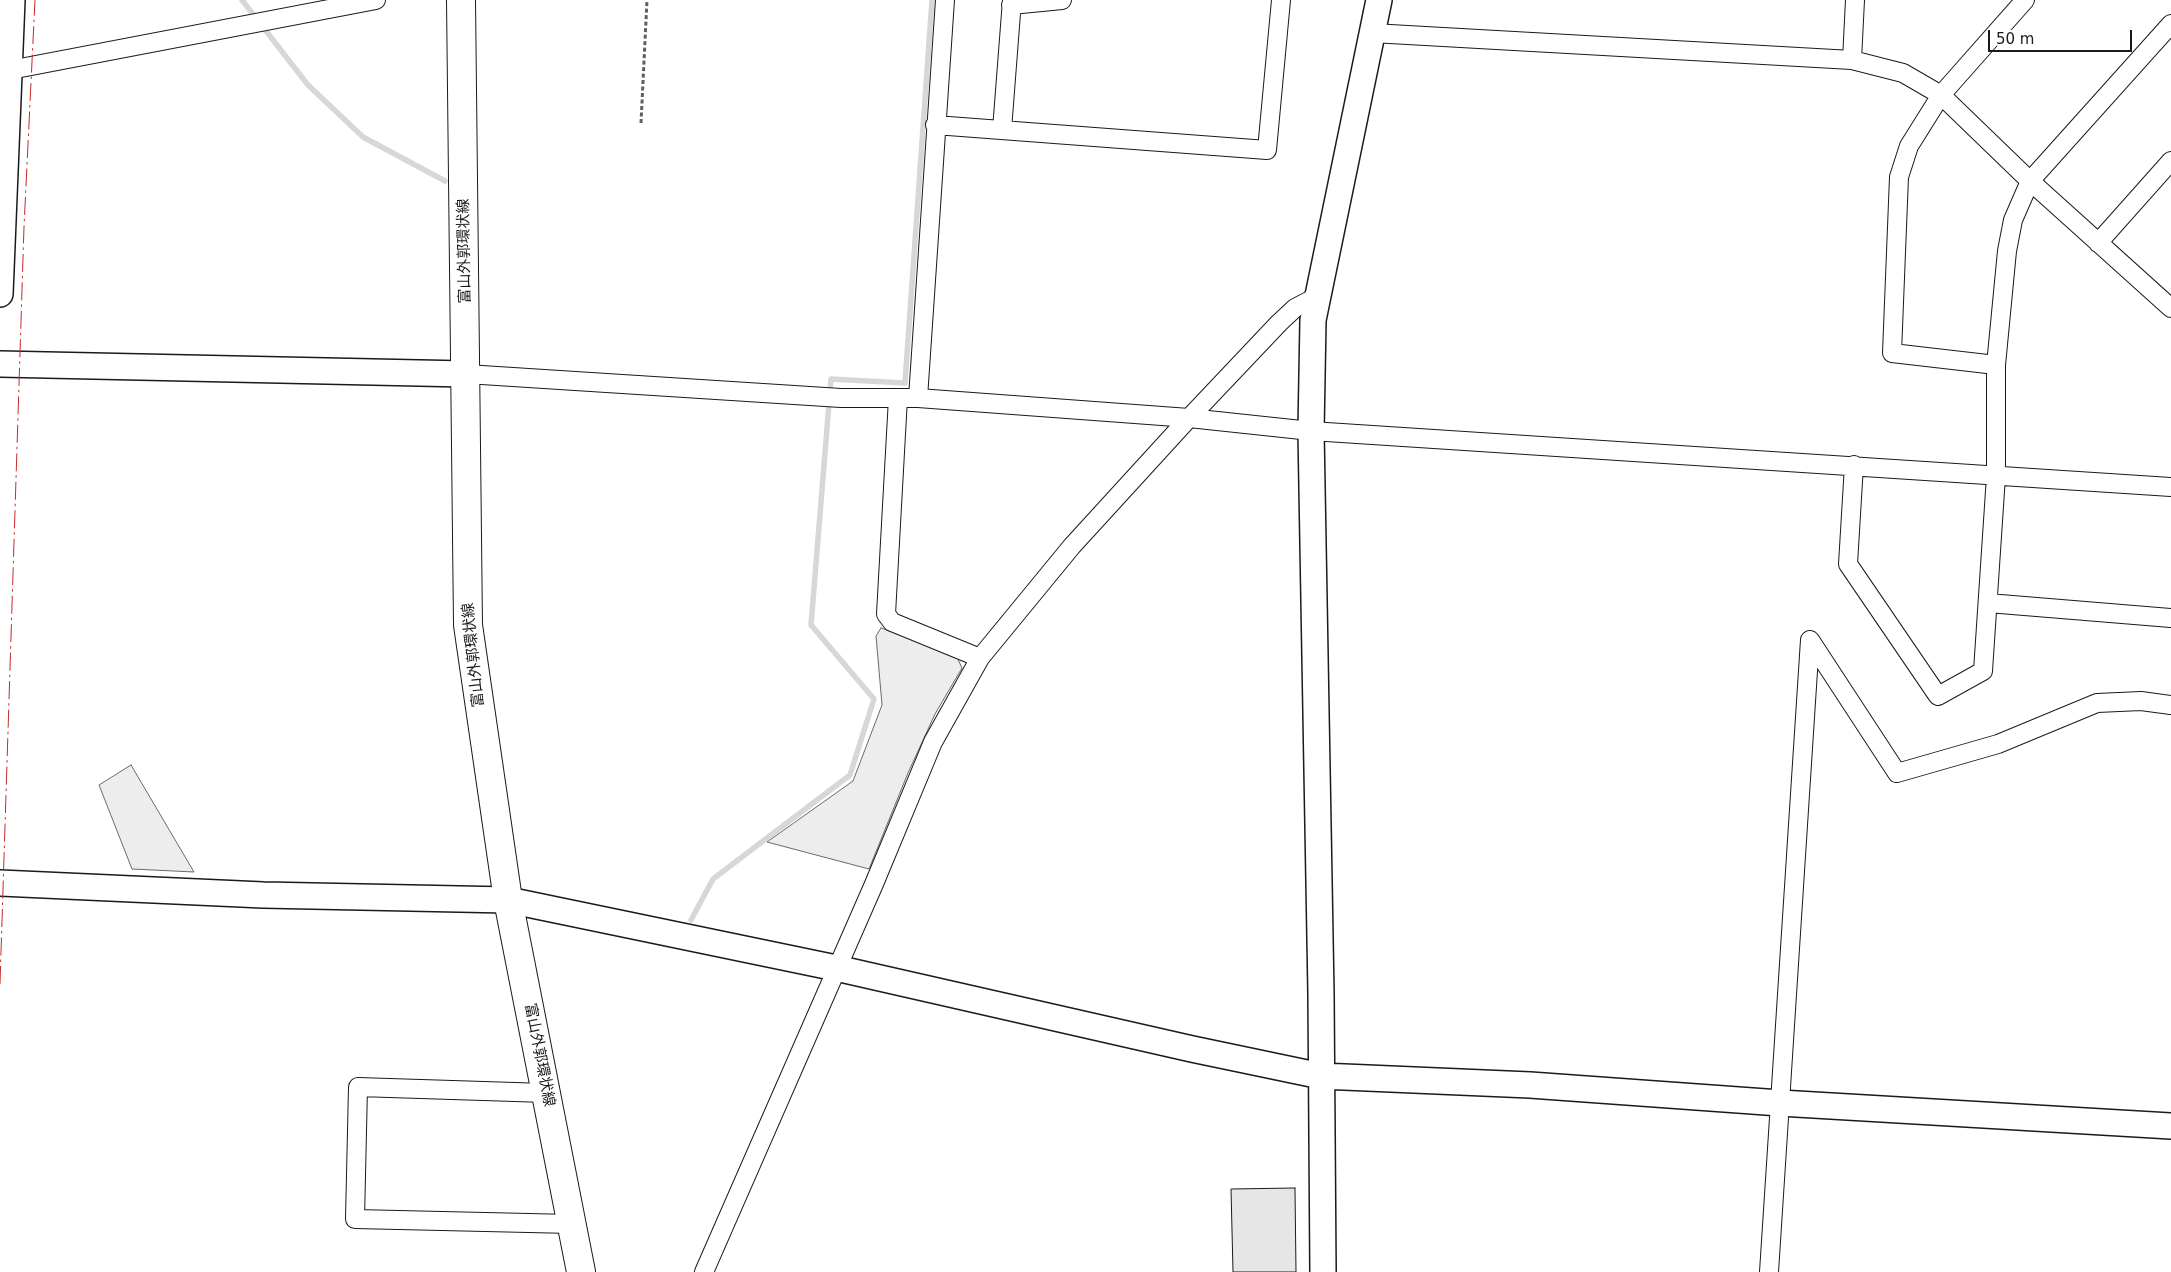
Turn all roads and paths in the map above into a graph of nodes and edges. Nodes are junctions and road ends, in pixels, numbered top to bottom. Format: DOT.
graph roads {
  1 [pos="12,0"];
  2 [pos="376,0"];
  3 [pos="461,0"];
  4 [pos="647,0"];
  5 [pos="945,0"];
  6 [pos="1062,0"];
  7 [pos="1281,0"];
  8 [pos="1379,0"];
  9 [pos="1855,0"];
  10 [pos="1012,2"];
  11 [pos="2019,2"];
  12 [pos="2171,24"];
  13 [pos="1372,33"];
  14 [pos="1852,60"];
  15 [pos="5,71"];
  16 [pos="1941,95"];
  17 [pos="641,123"];
  18 [pos="935,125"];
  19 [pos="1002,130"];
  20 [pos="2171,161"];
  21 [pos="2030,181"];
  22 [pos="2098,243"];
  23 [pos="0,294"];
  24 [pos="1318,296"];
  25 [pos="2171,308"];
  26 [pos="0,364"];
  27 [pos="1996,365"];
  28 [pos="466,374"];
  29 [pos="898,398"];
  30 [pos="918,398"];
  31 [pos="1189,418"];
  32 [pos="1311,431"];
  33 [pos="1854,465"];
  34 [pos="1996,476"];
  35 [pos="2171,487"];
  36 [pos="1988,603"];
  37 [pos="2171,618"];
  38 [pos="980,658"];
  39 [pos="2171,705"];
  40 [pos="0,883"];
  41 [pos="508,900"];
  42 [pos="836,968"];
  43 [pos="1321,1076"];
  44 [pos="546,1093"];
  45 [pos="1780,1103"];
  46 [pos="2171,1126"];
  47 [pos="572,1224"];
  48 [pos="581,1272"];
  49 [pos="704,1272"];
  50 [pos="1323,1272"];
  51 [pos="1769,1272"];
  1 -- 15 [label="street"];
  2 -- 15 [label="street"];
  3 -- 28 [label="main road, 富山外郭環状線"];
  4 -- 17 [label="path"];
  5 -- 18 [label="street"];
  6 -- 10 [label="street"];
  7 -- 19 [label="street"];
  8 -- 13 [label="street"];
  9 -- 14 [label="street"];
  10 -- 19 [label="street"];
  11 -- 16 [label="street"];
  12 -- 21 [label="street"];
  13 -- 14 [label="street"];
  13 -- 24 [label="street"];
  14 -- 16 [label="street"];
  15 -- 23 [label="street"];
  16 -- 21 [label="street"];
  16 -- 27 [label="street"];
  18 -- 19 [label="street"];
  18 -- 30 [label="street"];
  20 -- 22 [label="street"];
  21 -- 22 [label="street"];
  21 -- 27 [label="street"];
  22 -- 25 [label="street"];
  24 -- 31 [label="street"];
  24 -- 32 [label="street"];
  26 -- 28 [label="street"];
  27 -- 34 [label="street"];
  28 -- 29 [label="street"];
  28 -- 41 [label="main road, 富山外郭環状線"];
  29 -- 30 [label="street"];
  29 -- 38 [label="street"];
  30 -- 31 [label="street"];
  31 -- 32 [label="street"];
  31 -- 38 [label="street"];
  32 -- 33 [label="street"];
  32 -- 43 [label="street"];
  33 -- 34 [label="street"];
  33 -- 36 [label="street"];
  34 -- 35 [label="street"];
  34 -- 36 [label="street"];
  36 -- 37 [label="street"];
  38 -- 42 [label="street"];
  39 -- 45 [label="street"];
  40 -- 41 [label="street"];
  41 -- 42 [label="street"];
  41 -- 44 [label="main road, 富山外郭環状線"];
  42 -- 43 [label="street"];
  42 -- 49 [label="street"];
  43 -- 45 [label="street"];
  43 -- 50 [label="street"];
  44 -- 47 [label="main road, 富山外郭環状線"];
  44 -- 47 [label="street"];
  45 -- 46 [label="street"];
  45 -- 51 [label="street"];
  47 -- 48 [label="main road, 富山外郭環状線"];
}
